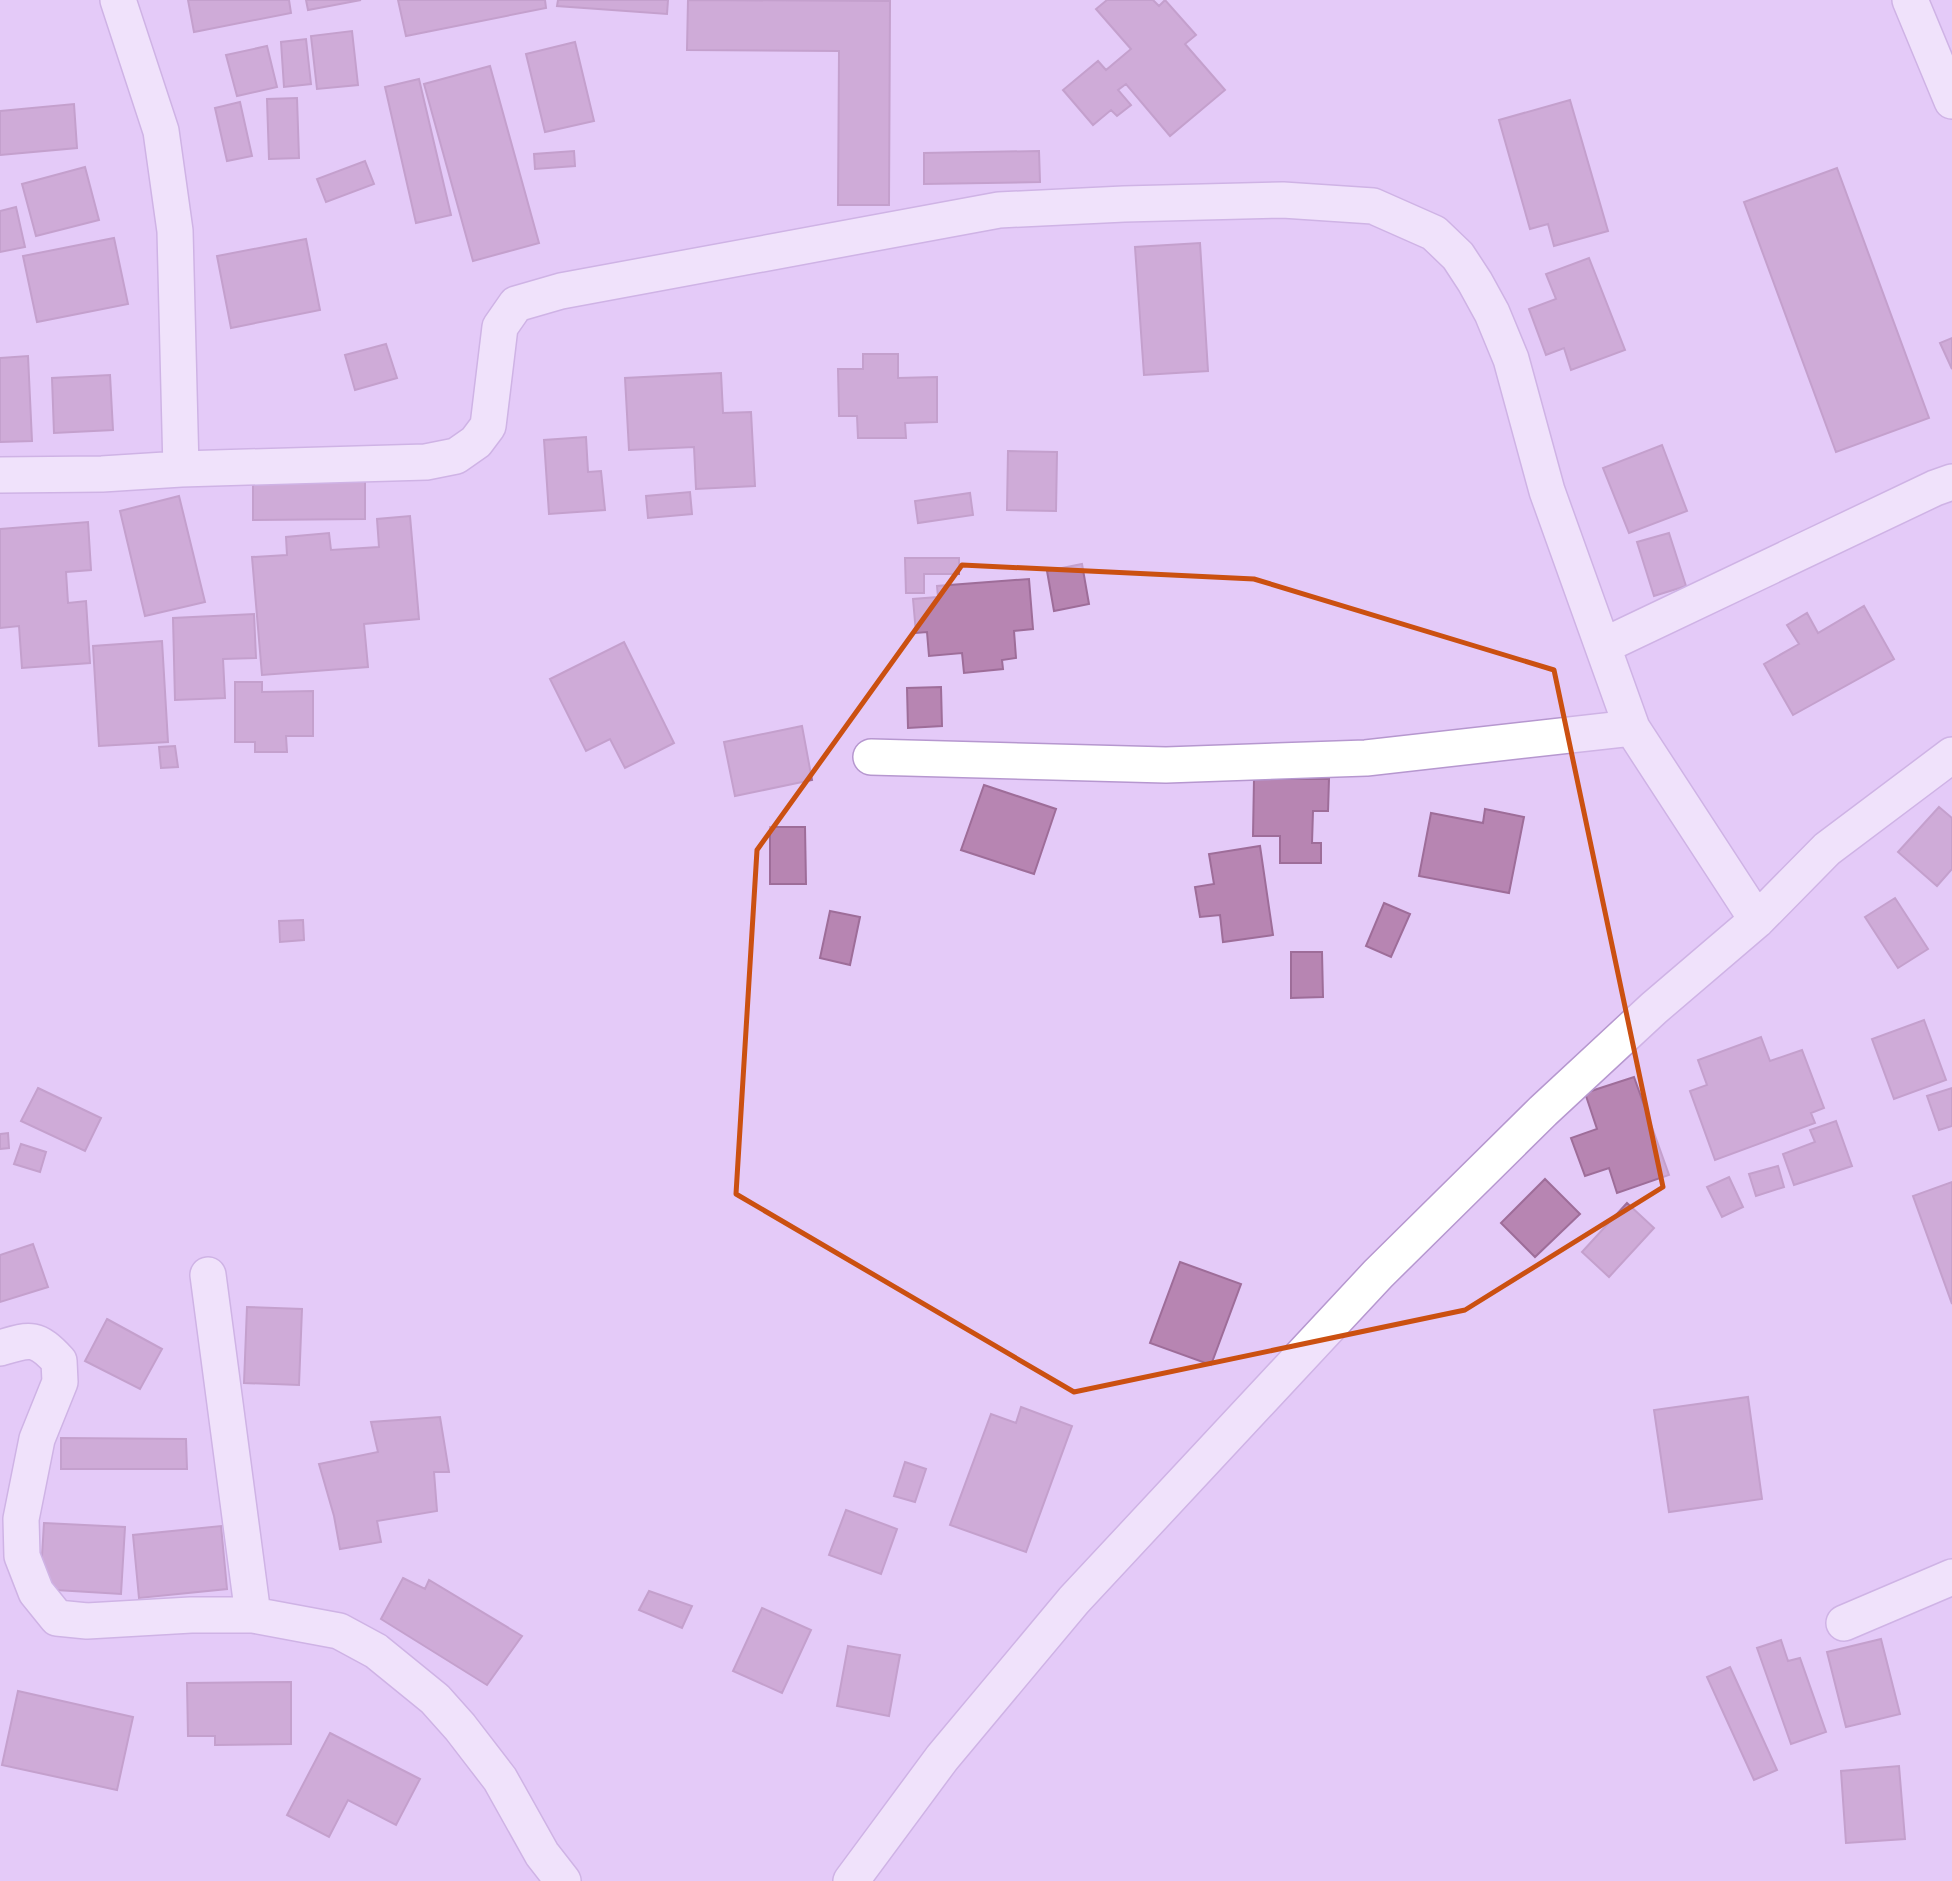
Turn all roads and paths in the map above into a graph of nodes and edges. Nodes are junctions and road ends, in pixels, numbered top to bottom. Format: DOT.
graph roads {
  1 [pos="118,0"];
  2 [pos="1910,0"];
  3 [pos="1952,101"];
  4 [pos="181,469"];
  5 [pos="0,475"];
  6 [pos="1952,482"];
  7 [pos="1603,646"];
  8 [pos="1632,728"];
  9 [pos="1952,755"];
  10 [pos="871,757"];
  11 [pos="1758,920"];
  12 [pos="208,1275"];
  13 [pos="0,1348"];
  14 [pos="1952,1577"];
  15 [pos="253,1615"];
  16 [pos="1844,1623"];
  17 [pos="563,1881"];
  18 [pos="852,1881"];
  1 -- 4 [label="street"];
  2 -- 3 [label="street"];
  4 -- 5 [label="street"];
  4 -- 7 [label="street"];
  6 -- 7 [label="street"];
  7 -- 8 [label="street"];
  8 -- 10 [label="street"];
  8 -- 11 [label="street"];
  9 -- 11 [label="street"];
  11 -- 18 [label="street"];
  12 -- 15 [label="street"];
  13 -- 15 [label="street"];
  14 -- 16 [label="street"];
  15 -- 17 [label="street"];
}
